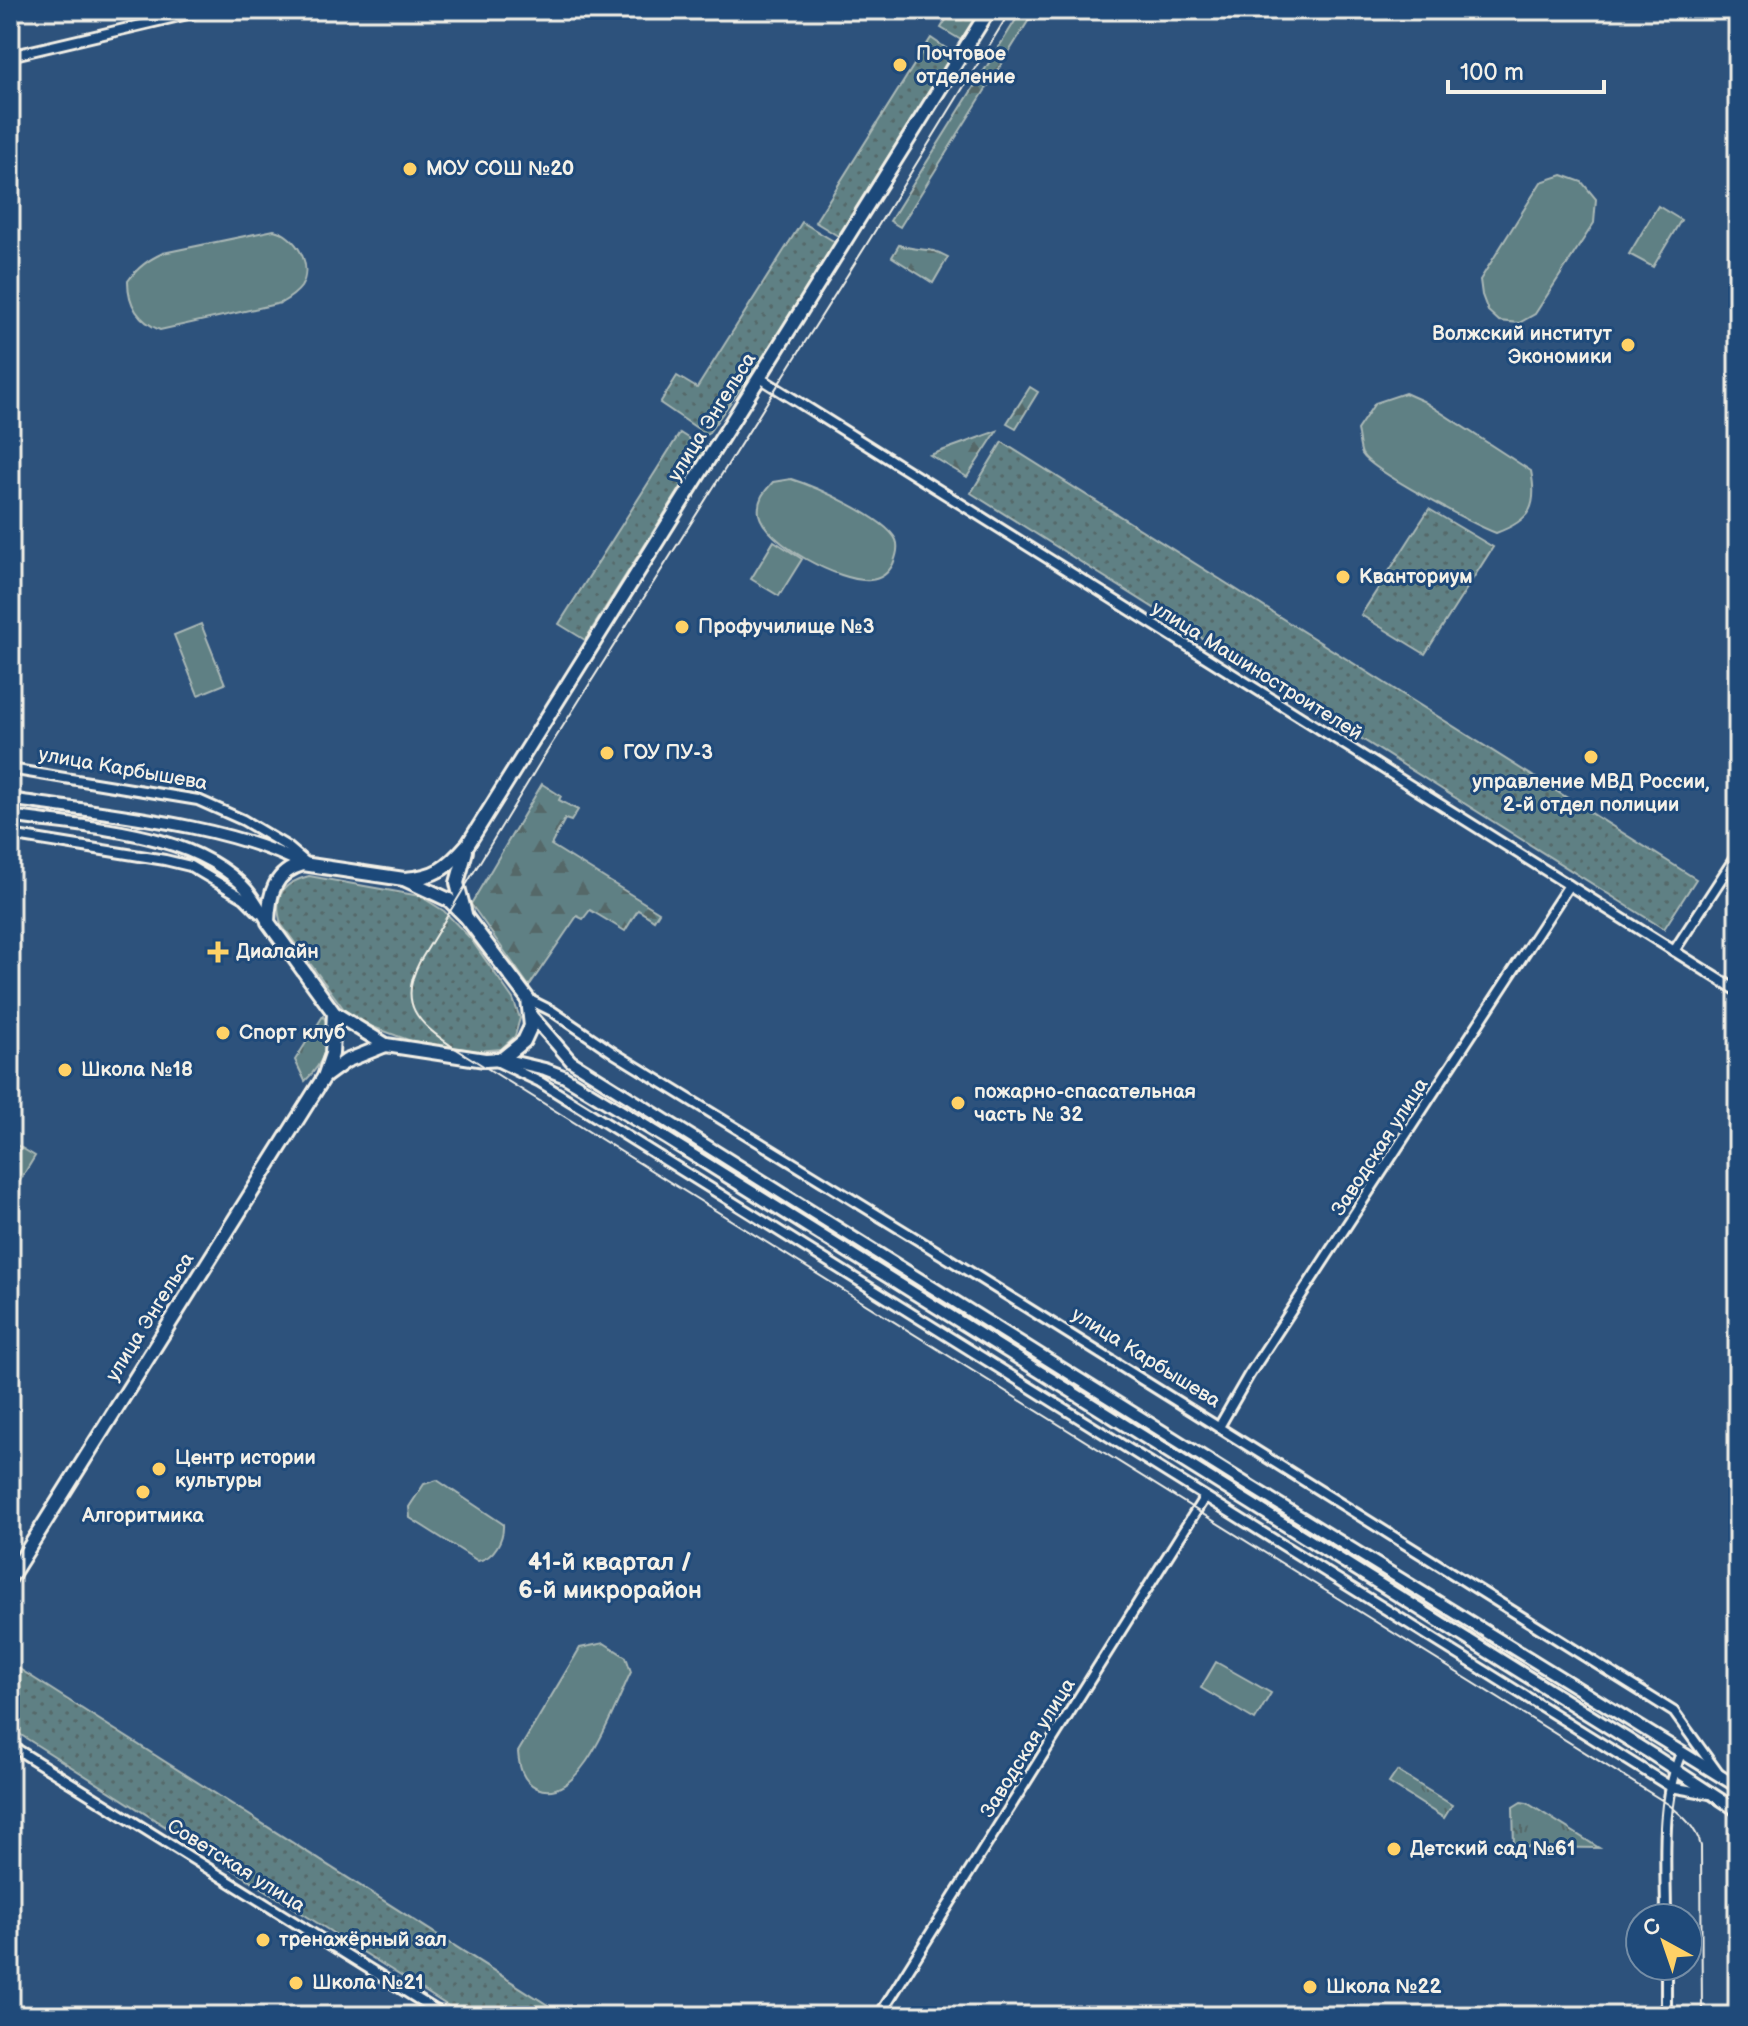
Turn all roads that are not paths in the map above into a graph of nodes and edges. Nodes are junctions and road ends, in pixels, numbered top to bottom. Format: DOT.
graph roads {
  1 [pos="205,10"];
  2 [pos="989,10"];
  3 [pos="10,56"];
  4 [pos="760,378"];
  5 [pos="10,769"];
  6 [pos="10,799"];
  7 [pos="10,816"];
  8 [pos="10,835"];
  9 [pos="468,844"];
  10 [pos="1738,853"];
  11 [pos="306,864"];
  12 [pos="404,879"];
  13 [pos="1569,885"];
  14 [pos="466,917"];
  15 [pos="268,922"];
  16 [pos="1674,951"];
  17 [pos="1738,991"];
  18 [pos="528,999"];
  19 [pos="334,1013"];
  20 [pos="531,1015"];
  21 [pos="386,1045"];
  22 [pos="496,1059"];
  23 [pos="324,1077"];
  24 [pos="1219,1427"];
  25 [pos="1204,1498"];
  26 [pos="10,1578"];
  27 [pos="10,1745"];
  28 [pos="1681,1753"];
  29 [pos="1675,1770"];
  30 [pos="1721,1776"];
  31 [pos="1671,1787"];
  32 [pos="1738,1787"];
  33 [pos="1710,1794"];
  34 [pos="1738,1811"];
  35 [pos="1666,1902"];
  36 [pos="1666,1982"];
  37 [pos="445,2016"];
  38 [pos="879,2016"];
  39 [pos="1666,2016"];
  1 -- 3 [label="street"];
  2 -- 4 [label="main road, улица Энгельса"];
  4 -- 9 [label="main road, улица Энгельса"];
  4 -- 13 [label="street, улица Машиностроителей"];
  5 -- 11 [label="street, улица Карбышева"];
  6 -- 11 [label="street, улица Карбышева"];
  7 -- 15 [label="street"];
  8 -- 15 [label="street"];
  9 -- 12 [label="main road, улица Энгельса"];
  9 -- 14 [label="main road, улица Энгельса"];
  10 -- 16 [label="street"];
  11 -- 12 [label="main road, улица Карбышева"];
  11 -- 15 [label="main road"];
  12 -- 14 [label="main road, улица Карбышева"];
  13 -- 16 [label="street, улица Машиностроителей"];
  13 -- 24 [label="street, Заводская улица"];
  14 -- 18 [label="main road, улица Карбышева"];
  15 -- 19 [label="main road"];
  16 -- 17 [label="street, улица Машиностроителей"];
  18 -- 20 [label="main road, улица Карбышева"];
  18 -- 24 [label="street, улица Карбышева"];
  19 -- 21 [label="main road"];
  19 -- 23 [label="main road, улица Энгельса"];
  20 -- 22 [label="main road"];
  20 -- 28 [label="street, улица Карбышева"];
  21 -- 22 [label="main road"];
  21 -- 23 [label="main road, улица Энгельса"];
  22 -- 25 [label="street"];
  22 -- 29 [label="street"];
  23 -- 26 [label="main road, улица Энгельса"];
  24 -- 30 [label="street, улица Карбышева"];
  25 -- 31 [label="street"];
  25 -- 38 [label="street, Заводская улица"];
  27 -- 37 [label="street, Советская улица"];
  28 -- 29 [label="street"];
  28 -- 30 [label="street, улица Карбышева"];
  29 -- 31 [label="street"];
  29 -- 33 [label="street"];
  30 -- 32 [label="street, улица Карбышева"];
  31 -- 33 [label="street"];
  31 -- 35 [label="street"];
  33 -- 34 [label="street"];
  36 -- 39 [label="street"];
}
